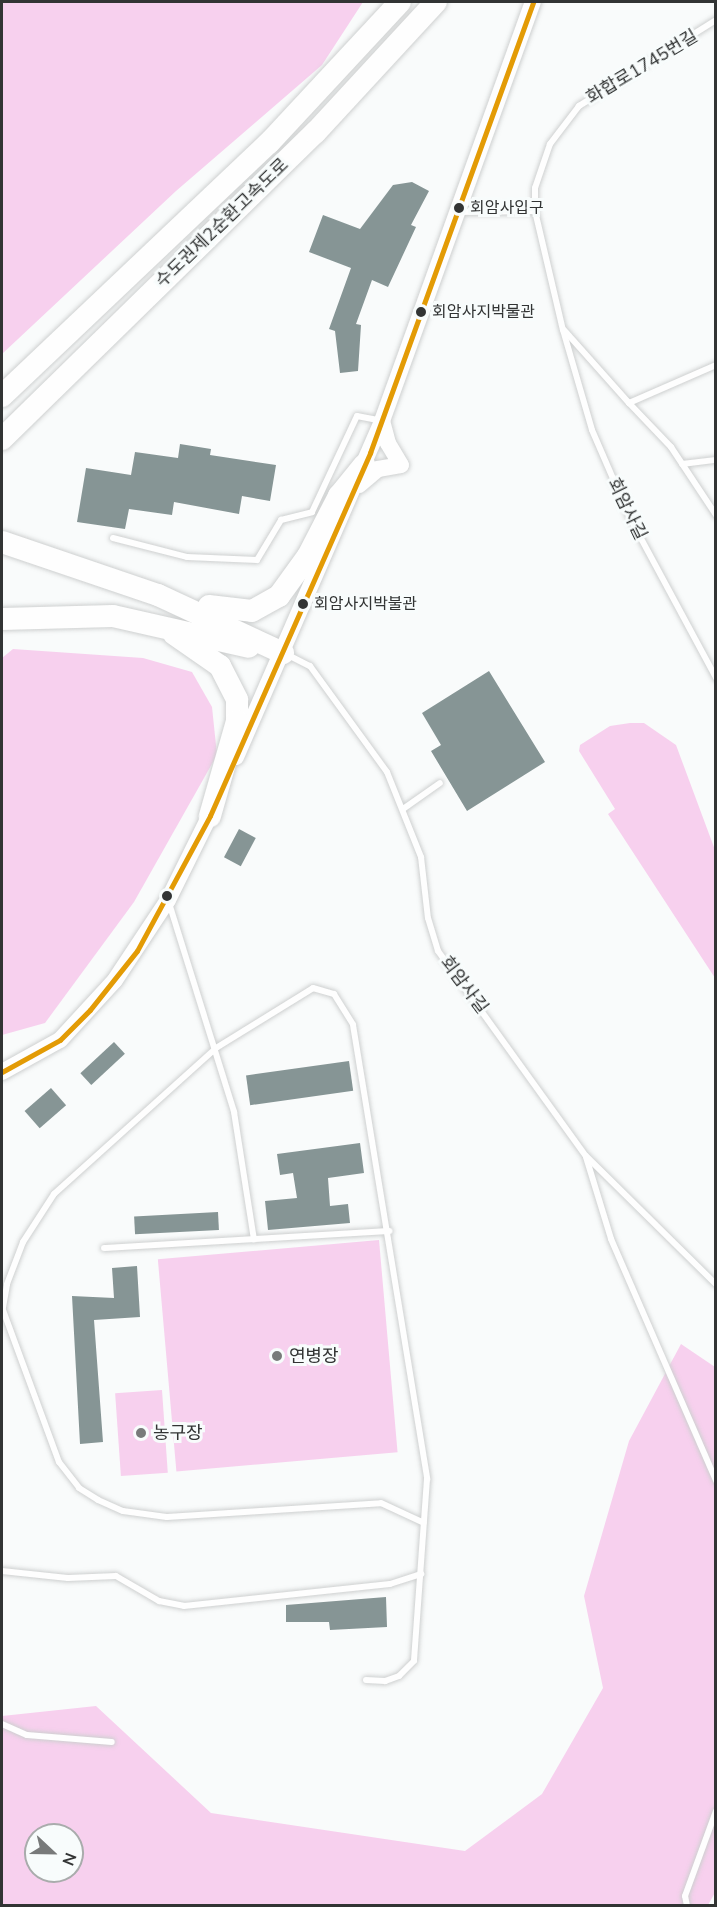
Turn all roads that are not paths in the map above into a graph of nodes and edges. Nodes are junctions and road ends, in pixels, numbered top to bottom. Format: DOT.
graph roads {
  1 [pos="400,2"];
  2 [pos="436,2"];
  3 [pos="533,2"];
  4 [pos="716,20"];
  5 [pos="535,210"];
  6 [pos="460,212"];
  7 [pos="563,330"];
  8 [pos="716,365"];
  9 [pos="2,396"];
  10 [pos="629,403"];
  11 [pos="382,421"];
  12 [pos="2,439"];
  13 [pos="716,460"];
  14 [pos="682,464"];
  15 [pos="364,465"];
  16 [pos="351,496"];
  17 [pos="716,515"];
  18 [pos="113,538"];
  19 [pos="2,542"];
  20 [pos="158,595"];
  21 [pos="2,620"];
  22 [pos="149,621"];
  23 [pos="283,653"];
  24 [pos="716,678"];
  25 [pos="440,783"];
  26 [pos="403,809"];
  27 [pos="210,816"];
  28 [pos="168,900"];
  29 [pos="216,1048"];
  30 [pos="2,1072"];
  31 [pos="586,1156"];
  32 [pos="389,1232"];
  33 [pos="254,1239"];
  34 [pos="104,1248"];
  35 [pos="716,1284"];
  36 [pos="2,1311"];
  37 [pos="716,1481"];
  38 [pos="424,1523"];
  39 [pos="2,1571"];
  40 [pos="421,1574"];
  41 [pos="366,1680"];
  42 [pos="2,1724"];
  43 [pos="112,1742"];
  44 [pos="716,1811"];
  45 [pos="687,1905"];
  1 -- 9 [label="highway, 수도권제2순환고속도로"];
  2 -- 12 [label="highway, 수도권제2순환고속도로"];
  3 -- 6 [label="main road"];
  4 -- 5 [label="lane, 화합로1745번길"];
  5 -- 6 [label="lane"];
  5 -- 7 [label="lane, 화합로1745번길"];
  6 -- 11 [label="main road"];
  7 -- 10 [label="lane, 화합로1745번길"];
  7 -- 24 [label="lane, 회암사길"];
  8 -- 10 [label="lane"];
  10 -- 14 [label="lane, 화합로1745번길"];
  11 -- 15 [label="main road"];
  11 -- 16 [label="main road"];
  11 -- 18 [label="lane"];
  13 -- 14 [label="lane"];
  14 -- 17 [label="lane, 화합로1745번길"];
  15 -- 16 [label="main road"];
  15 -- 20 [label="highway"];
  16 -- 23 [label="main road"];
  19 -- 20 [label="highway"];
  20 -- 23 [label="highway"];
  21 -- 22 [label="highway"];
  22 -- 23 [label="highway"];
  22 -- 27 [label="highway"];
  23 -- 26 [label="lane, 회암사길"];
  23 -- 27 [label="main road"];
  25 -- 26 [label="lane"];
  26 -- 31 [label="lane, 회암사길"];
  27 -- 28 [label="main road"];
  28 -- 29 [label="lane"];
  28 -- 30 [label="main road"];
  29 -- 32 [label="lane"];
  29 -- 33 [label="lane"];
  29 -- 36 [label="lane"];
  31 -- 35 [label="lane, 회암사길"];
  31 -- 37 [label="lane"];
  32 -- 33 [label="lane"];
  32 -- 38 [label="lane"];
  33 -- 34 [label="lane"];
  36 -- 38 [label="lane"];
  38 -- 40 [label="lane"];
  39 -- 40 [label="lane"];
  40 -- 41 [label="lane"];
  42 -- 43 [label="lane"];
  44 -- 45 [label="lane"];
}
